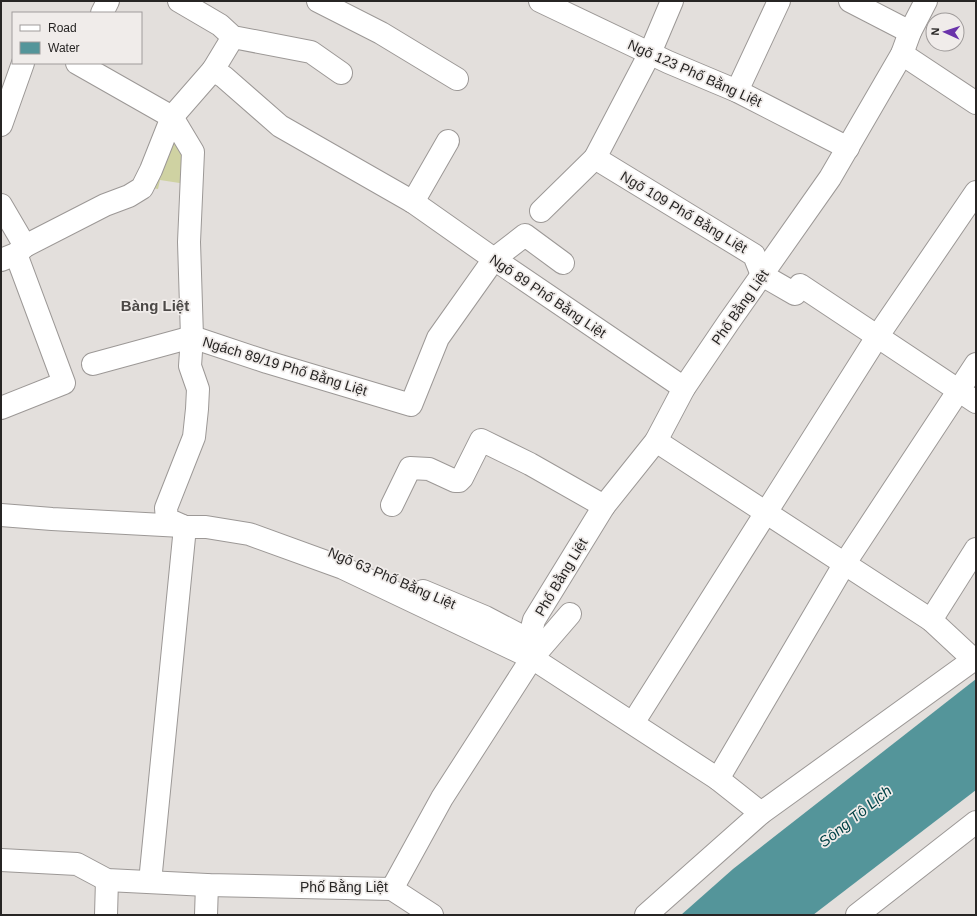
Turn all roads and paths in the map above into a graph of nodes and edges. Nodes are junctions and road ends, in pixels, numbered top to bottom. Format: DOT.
graph roads {
  1 [pos="108,1"];
  2 [pos="179,1"];
  3 [pos="318,1"];
  4 [pos="540,1"];
  5 [pos="672,1"];
  6 [pos="779,1"];
  7 [pos="850,1"];
  8 [pos="926,1"];
  9 [pos="102,12"];
  10 [pos="910,32"];
  11 [pos="233,37"];
  12 [pos="650,53"];
  13 [pos="902,54"];
  14 [pos="23,64"];
  15 [pos="79,64"];
  16 [pos="213,70"];
  17 [pos="341,73"];
  18 [pos="457,79"];
  19 [pos="737,91"];
  20 [pos="976,102"];
  21 [pos="172,118"];
  22 [pos="1,125"];
  23 [pos="448,141"];
  24 [pos="848,148"];
  25 [pos="595,158"];
  26 [pos="976,192"];
  27 [pos="413,202"];
  28 [pos="1,205"];
  29 [pos="541,211"];
  30 [pos="14,253"];
  31 [pos="494,259"];
  32 [pos="563,263"];
  33 [pos="759,268"];
  34 [pos="192,336"];
  35 [pos="877,337"];
  36 [pos="93,364"];
  37 [pos="976,364"];
  38 [pos="63,380"];
  39 [pos="684,388"];
  40 [pos="967,396"];
  41 [pos="1,402"];
  42 [pos="1,408"];
  43 [pos="656,441"];
  44 [pos="392,505"];
  45 [pos="604,506"];
  46 [pos="765,512"];
  47 [pos="1,515"];
  48 [pos="252,521"];
  49 [pos="185,526"];
  50 [pos="976,549"];
  51 [pos="845,563"];
  52 [pos="570,614"];
  53 [pos="931,620"];
  54 [pos="531,649"];
  55 [pos="975,659"];
  56 [pos="633,723"];
  57 [pos="718,779"];
  58 [pos="761,814"];
  59 [pos="976,822"];
  60 [pos="1,860"];
  61 [pos="107,880"];
  62 [pos="150,882"];
  63 [pos="207,885"];
  64 [pos="392,889"];
  65 [pos="106,915"];
  66 [pos="206,915"];
  67 [pos="432,915"];
  68 [pos="646,915"];
  69 [pos="857,915"];
  1 -- 9 [label="street"];
  2 -- 11 [label="street"];
  3 -- 18 [label="street"];
  4 -- 12 [label="street, Ngõ 123 Phố Bằng Liệt"];
  5 -- 12 [label="street"];
  6 -- 19 [label="street"];
  7 -- 10 [label="street"];
  8 -- 10 [label="street, Phố Bằng Liệt"];
  10 -- 13 [label="street, Phố Bằng Liệt"];
  11 -- 16 [label="street"];
  11 -- 17 [label="street"];
  12 -- 19 [label="street, Ngõ 123 Phố Bằng Liệt"];
  12 -- 25 [label="street"];
  13 -- 20 [label="street"];
  13 -- 24 [label="street, Phố Bằng Liệt"];
  14 -- 22 [label="street"];
  15 -- 21 [label="street, Ngách 89/19 Phố Bằng Liệt"];
  16 -- 21 [label="street"];
  16 -- 27 [label="street, Ngõ 89 Phố Bằng Liệt"];
  19 -- 24 [label="street, Ngõ 123 Phố Bằng Liệt"];
  21 -- 30 [label="street"];
  21 -- 34 [label="street, Ngách 89/19 Phố Bằng Liệt"];
  23 -- 27 [label="street"];
  24 -- 33 [label="street, Phố Bằng Liệt"];
  25 -- 29 [label="street"];
  25 -- 33 [label="street, Ngõ 109 Phố Bằng Liệt"];
  26 -- 35 [label="street"];
  27 -- 31 [label="street, Ngõ 89 Phố Bằng Liệt"];
  28 -- 30 [label="street"];
  30 -- 38 [label="street"];
  31 -- 32 [label="street"];
  31 -- 34 [label="street, Ngách 89/19 Phố Bằng Liệt"];
  31 -- 39 [label="street, Ngõ 89 Phố Bằng Liệt"];
  33 -- 35 [label="street, Ngõ 109 Phố Bằng Liệt"];
  33 -- 39 [label="street, Phố Bằng Liệt"];
  34 -- 36 [label="street"];
  34 -- 49 [label="street"];
  35 -- 40 [label="street"];
  35 -- 46 [label="street"];
  37 -- 40 [label="street"];
  38 -- 41 [label="street"];
  38 -- 42 [label="street"];
  39 -- 43 [label="street, Phố Bằng Liệt"];
  40 -- 51 [label="street"];
  43 -- 45 [label="street, Phố Bằng Liệt"];
  43 -- 46 [label="street"];
  44 -- 45 [label="street"];
  45 -- 54 [label="street, Phố Bằng Liệt"];
  46 -- 51 [label="street"];
  46 -- 56 [label="street"];
  47 -- 49 [label="street"];
  48 -- 54 [label="street, Ngõ 63 Phố Bằng Liệt"];
  49 -- 54 [label="street"];
  49 -- 62 [label="street"];
  50 -- 53 [label="street"];
  51 -- 53 [label="street"];
  51 -- 57 [label="street"];
  52 -- 54 [label="street"];
  53 -- 55 [label="street"];
  54 -- 56 [label="street"];
  54 -- 64 [label="street, Phố Bằng Liệt"];
  55 -- 58 [label="street"];
  56 -- 57 [label="street"];
  57 -- 58 [label="street"];
  58 -- 68 [label="street"];
  59 -- 69 [label="street"];
  60 -- 61 [label="street, Phố Bằng Liệt"];
  61 -- 62 [label="street, Phố Bằng Liệt"];
  61 -- 65 [label="street"];
  62 -- 63 [label="street, Phố Bằng Liệt"];
  63 -- 64 [label="street, Phố Bằng Liệt"];
  63 -- 66 [label="street"];
  64 -- 67 [label="street"];
}
